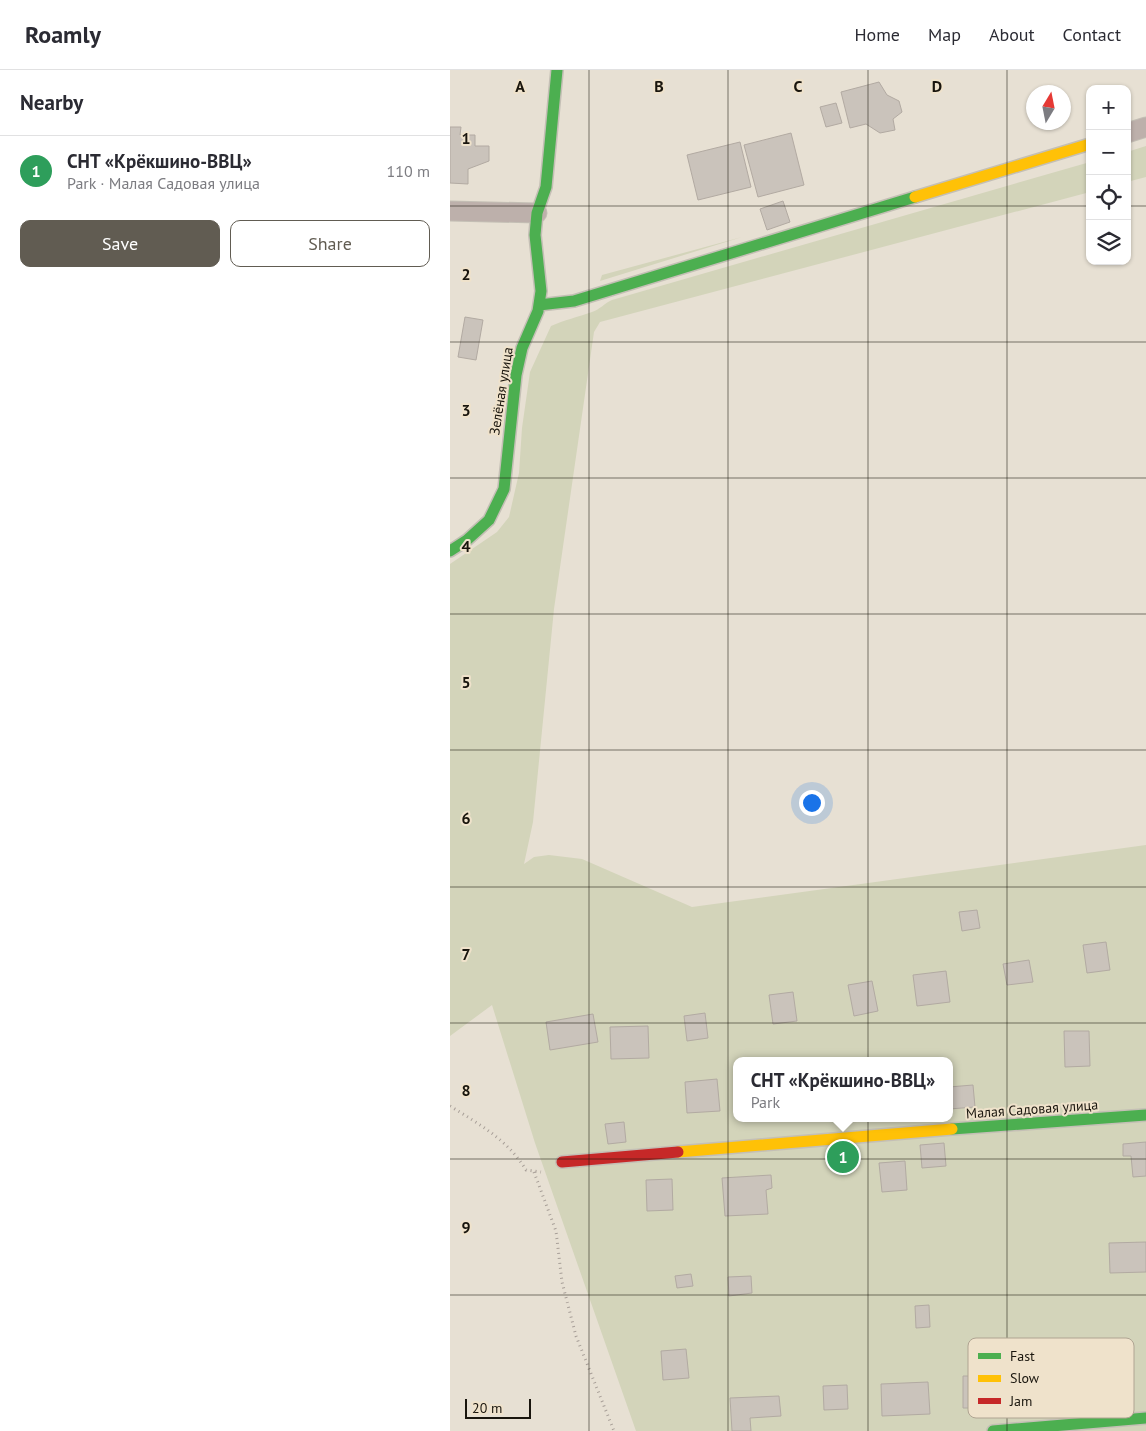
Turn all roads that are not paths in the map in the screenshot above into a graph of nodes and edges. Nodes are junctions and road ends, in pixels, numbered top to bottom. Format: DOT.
graph roads {
  1 [pos="557,70"];
  2 [pos="1146,127"];
  3 [pos="1131,132"];
  4 [pos="1086,145"];
  5 [pos="450,211"];
  6 [pos="537,213"];
  7 [pos="539,305"];
  8 [pos="450,551"];
  9 [pos="1146,1115"];
  10 [pos="562,1162"];
  11 [pos="1146,1418"];
  12 [pos="993,1431"];
  1 -- 6 [label="street, Зелёная улица"];
  2 -- 3 [label="street"];
  4 -- 7 [label="street"];
  5 -- 6 [label="street"];
  6 -- 7 [label="street, Зелёная улица"];
  7 -- 8 [label="street, Зелёная улица"];
  9 -- 10 [label="street, Малая Садовая улица"];
  11 -- 12 [label="street"];
}
